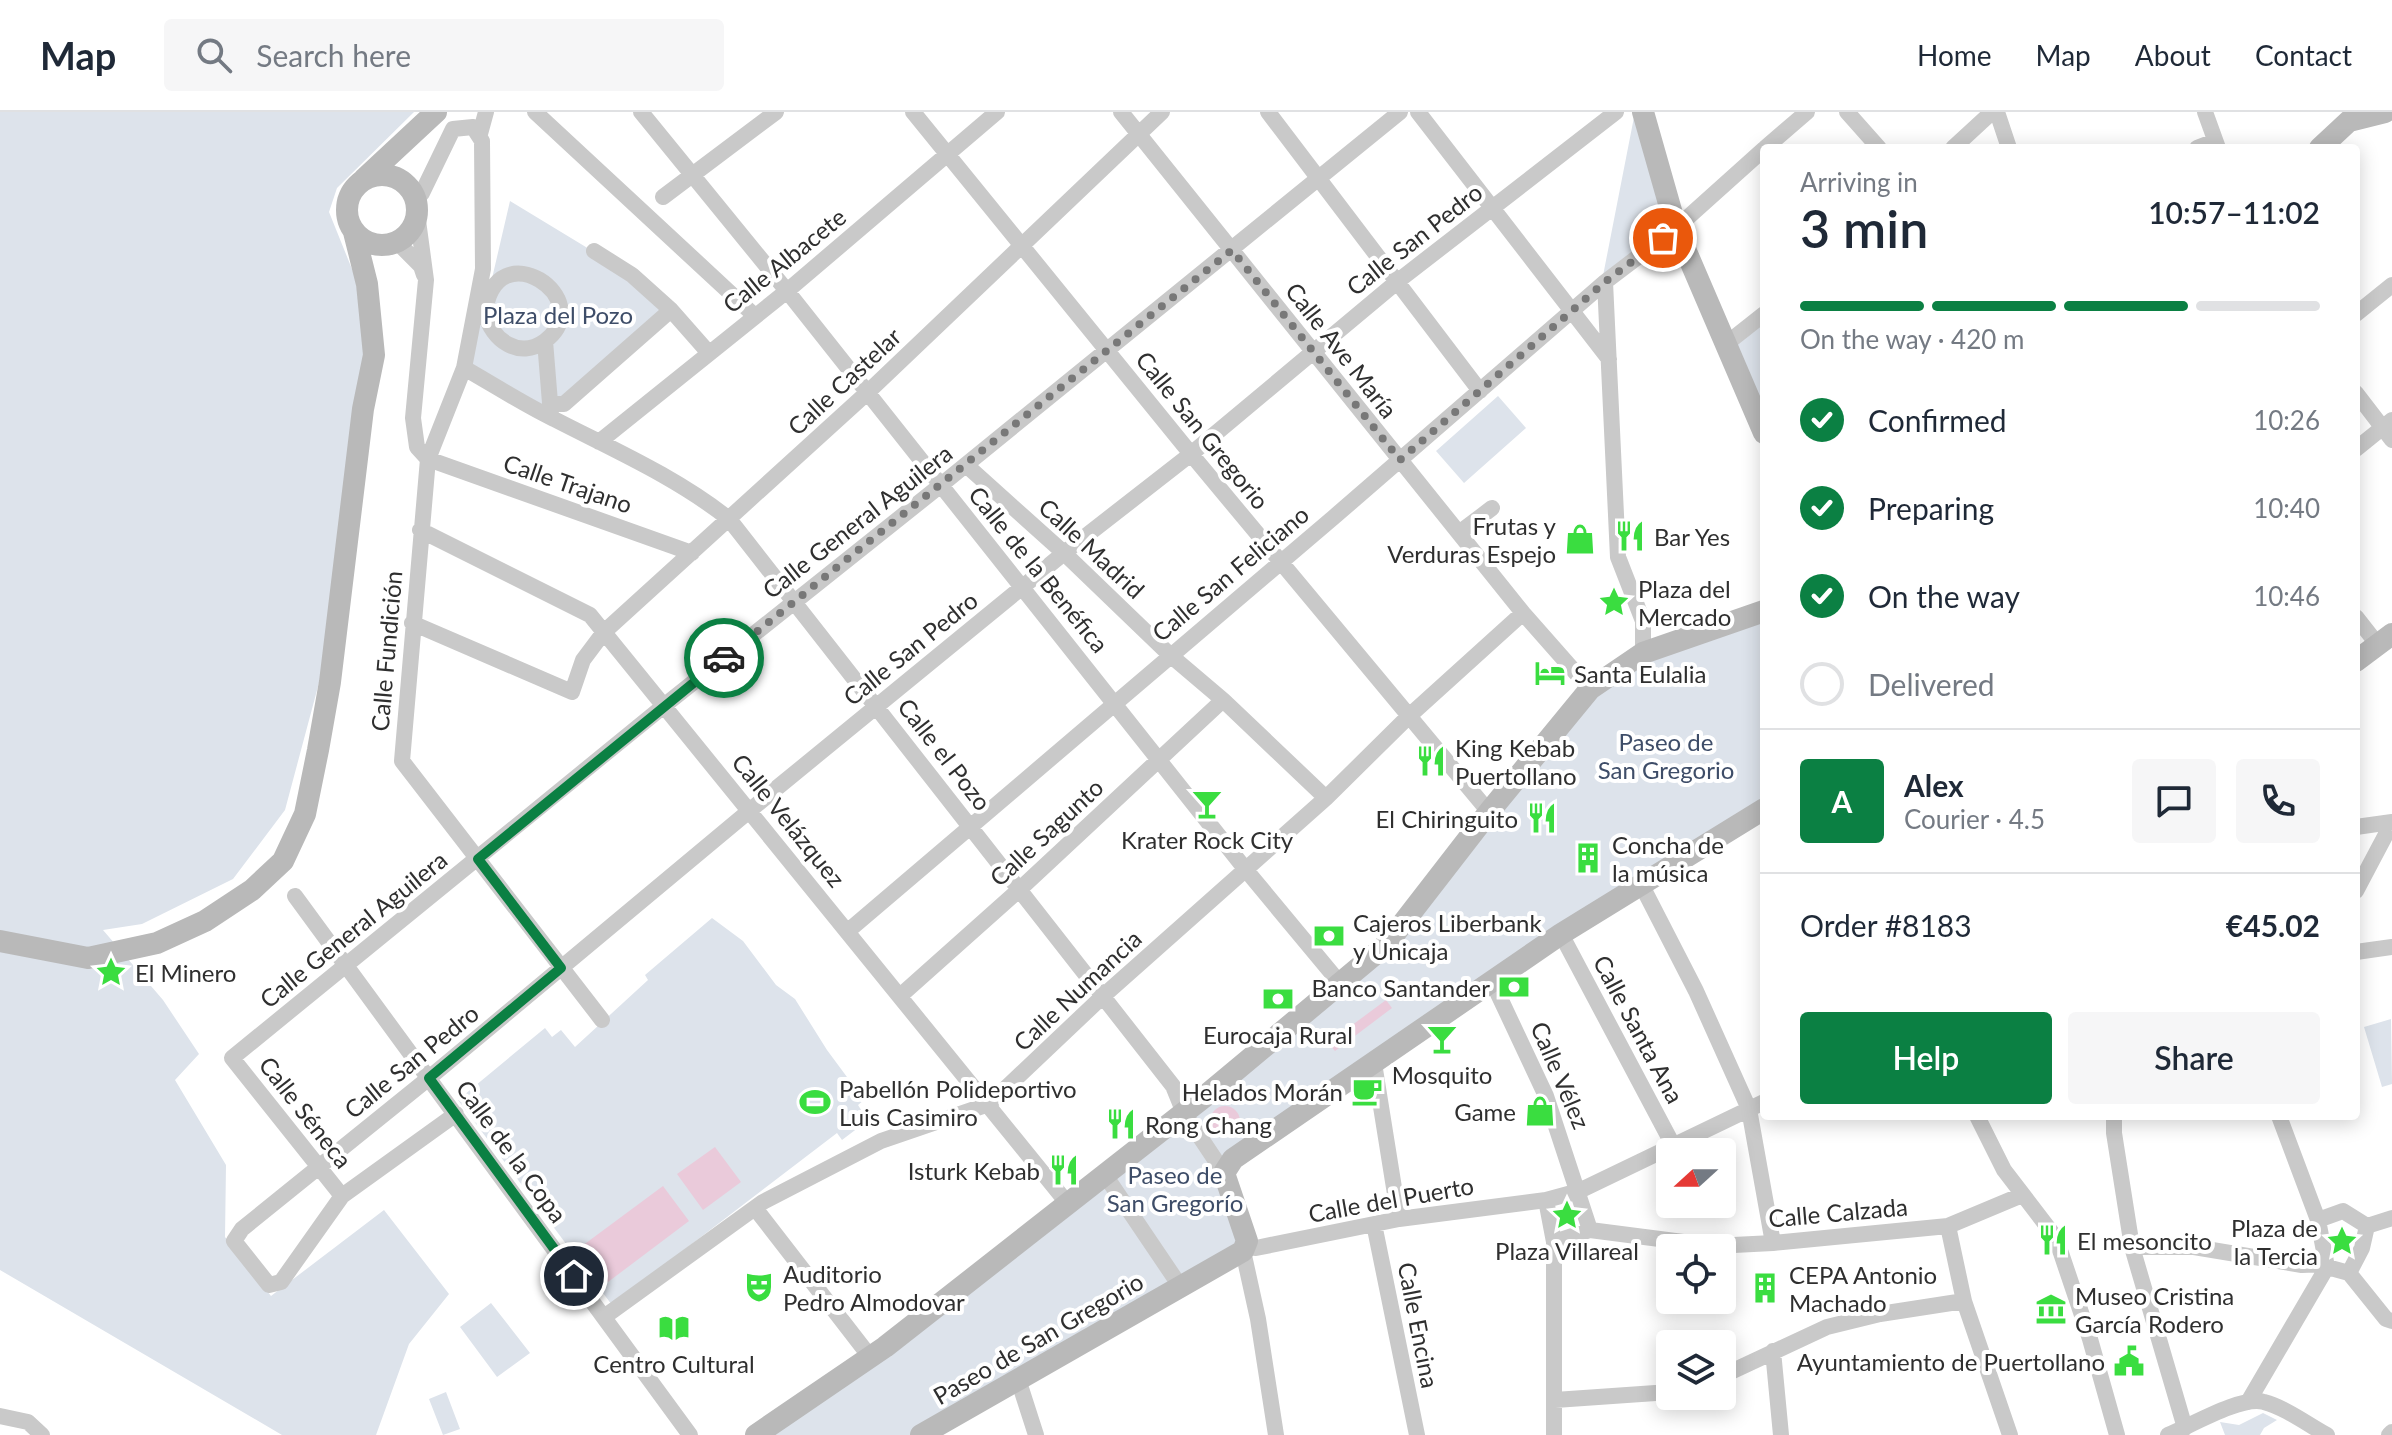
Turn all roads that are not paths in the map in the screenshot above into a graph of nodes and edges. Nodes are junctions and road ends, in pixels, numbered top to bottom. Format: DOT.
graph roads {
  1 [pos="436,112"];
  2 [pos="486,112"];
  3 [pos="535,112"];
  4 [pos="641,112"];
  5 [pos="776,112"];
  6 [pos="913,112"];
  7 [pos="997,112"];
  8 [pos="1121,112"];
  9 [pos="1162,112"];
  10 [pos="1268,112"];
  11 [pos="1400,112"];
  12 [pos="1418,112"];
  13 [pos="1616,112"];
  14 [pos="1643,112"];
  15 [pos="1807,112"];
  16 [pos="1847,112"];
  17 [pos="1994,112"];
  18 [pos="2205,112"];
  19 [pos="2385,112"];
  20 [pos="2348,117"];
  21 [pos="480,134"];
  22 [pos="1138,134"];
  23 [pos="412,135"];
  24 [pos="1771,144"];
  25 [pos="1875,144"];
  26 [pos="1958,144"];
  27 [pos="2007,144"];
  28 [pos="2217,144"];
  29 [pos="2324,144"];
  30 [pos="947,153"];
  31 [pos="1760,153"];
  32 [pos="694,174"];
  33 [pos="364,179"];
  34 [pos="1319,180"];
  35 [pos="663,197"];
  36 [pos="414,201"];
  37 [pos="1492,208"];
  38 [pos="1676,228"];
  39 [pos="354,232"];
  40 [pos="393,244"];
  41 [pos="1023,245"];
  42 [pos="1232,250"];
  43 [pos="594,251"];
  44 [pos="426,280"];
  45 [pos="1398,281"];
  46 [pos="1605,282"];
  47 [pos="367,284"];
  48 [pos="2392,285"];
  49 [pos="787,291"];
  50 [pos="481,304"];
  51 [pos="671,310"];
  52 [pos="2360,311"];
  53 [pos="1571,312"];
  54 [pos="755,316"];
  55 [pos="1760,323"];
  56 [pos="545,341"];
  57 [pos="1726,344"];
  58 [pos="1107,351"];
  59 [pos="1313,351"];
  60 [pos="708,352"];
  61 [pos="1609,359"];
  62 [pos="464,368"];
  63 [pos="1480,391"];
  64 [pos="868,392"];
  65 [pos="2360,397"];
  66 [pos="550,411"];
  67 [pos="1760,419"];
  68 [pos="2389,429"];
  69 [pos="599,442"];
  70 [pos="2360,447"];
  71 [pos="1191,454"];
  72 [pos="428,459"];
  73 [pos="1400,460"];
  74 [pos="966,465"];
  75 [pos="941,485"];
  76 [pos="1492,508"];
  77 [pos="729,519"];
  78 [pos="420,530"];
  79 [pos="1459,533"];
  80 [pos="692,553"];
  81 [pos="1064,553"];
  82 [pos="1280,563"];
  83 [pos="1024,586"];
  84 [pos="795,601"];
  85 [pos="1760,612"];
  86 [pos="1523,613"];
  87 [pos="2360,620"];
  88 [pos="412,623"];
  89 [pos="604,632"];
  90 [pos="2385,640"];
  91 [pos="1643,653"];
  92 [pos="1170,655"];
  93 [pos="2360,658"];
  94 [pos="1590,689"];
  95 [pos="1223,700"];
  96 [pos="1115,703"];
  97 [pos="665,705"];
  98 [pos="877,706"];
  99 [pos="1408,717"];
  100 [pos="1160,759"];
  101 [pos="1326,798"];
  102 [pos="750,809"];
  103 [pos="1760,811"];
  104 [pos="1489,812"];
  105 [pos="2392,822"];
  106 [pos="2360,826"];
  107 [pos="971,827"];
  108 [pos="478,859"];
  109 [pos="1246,870"];
  110 [pos="2360,883"];
  111 [pos="1641,884"];
  112 [pos="1020,889"];
  113 [pos="295,896"];
  114 [pos="848,931"];
  115 [pos="1561,934"];
  116 [pos="0,941"];
  117 [pos="2392,947"];
  118 [pos="2360,951"];
  119 [pos="346,965"];
  120 [pos="561,968"];
  121 [pos="1492,981"];
  122 [pos="1339,982"];
  123 [pos="900,996"];
  124 [pos="1102,997"];
  125 [pos="602,1020"];
  126 [pos="232,1058"];
  127 [pos="1374,1063"];
  128 [pos="429,1078"];
  129 [pos="989,1104"];
  130 [pos="1757,1106"];
  131 [pos="456,1114"];
  132 [pos="1186,1115"];
  133 [pos="1979,1120"];
  134 [pos="2114,1120"];
  135 [pos="2280,1120"];
  136 [pos="1669,1138"];
  137 [pos="1692,1138"];
  138 [pos="1656,1155"];
  139 [pos="1224,1164"];
  140 [pos="318,1167"];
  141 [pos="1105,1175"];
  142 [pos="1579,1191"];
  143 [pos="2022,1195"];
  144 [pos="342,1196"];
  145 [pos="1546,1200"];
  146 [pos="1068,1204"];
  147 [pos="755,1208"];
  148 [pos="2392,1218"];
  149 [pos="1399,1219"];
  150 [pos="2318,1220"];
  151 [pos="1374,1224"];
  152 [pos="1948,1226"];
  153 [pos="2367,1226"];
  154 [pos="1590,1230"];
  155 [pos="1554,1242"];
  156 [pos="1773,1243"];
  157 [pos="2132,1247"];
  158 [pos="1244,1249"];
  159 [pos="2326,1266"];
  160 [pos="2349,1273"];
  161 [pos="1180,1286"];
  162 [pos="1964,1301"];
  163 [pos="604,1317"];
  164 [pos="2392,1321"];
  165 [pos="1773,1351"];
  166 [pos="871,1358"];
  167 [pos="1736,1369"];
  168 [pos="1018,1379"];
  169 [pos="1656,1393"];
  170 [pos="1555,1400"];
  171 [pos="2248,1402"];
  172 [pos="0,1416"];
  173 [pos="2185,1428"];
  174 [pos="2116,1429"];
  175 [pos="42,1435"];
  176 [pos="690,1435"];
  177 [pos="756,1435"];
  178 [pos="921,1435"];
  179 [pos="1036,1435"];
  180 [pos="1276,1435"];
  181 [pos="1417,1435"];
  182 [pos="1554,1435"];
  183 [pos="1781,1435"];
  184 [pos="2010,1435"];
  185 [pos="2168,1435"];
  186 [pos="2327,1435"];
  1 -- 23 [label="main road"];
  2 -- 21 [label="street, Calle Fundición"];
  3 -- 54 [label="street"];
  4 -- 32 [label="street, Calle de la Benéfica"];
  5 -- 32 [label="street"];
  6 -- 30 [label="street, Calle San Gregorio"];
  7 -- 30 [label="street, Calle Albacete"];
  8 -- 22 [label="street, Calle Ave María"];
  9 -- 22 [label="street, Calle Castelar"];
  10 -- 34 [label="street"];
  11 -- 34 [label="street, Calle General Aguilera"];
  12 -- 37 [label="street"];
  13 -- 37 [label="street, Calle San Pedro"];
  14 -- 38 [label="main road"];
  15 -- 24 [label="street, Calle San Feliciano"];
  16 -- 25 [label="street"];
  17 -- 26 [label="street"];
  17 -- 27 [label="street"];
  18 -- 28 [label="street"];
  19 -- 20 [label="main road"];
  20 -- 29 [label="main road"];
  21 -- 36 [label="street"];
  21 -- 50 [label="street, Calle Fundición"];
  22 -- 41 [label="street, Calle Castelar"];
  22 -- 42 [label="street, Calle Ave María"];
  23 -- 33 [label="main road"];
  23 -- 36 [label="main road"];
  30 -- 41 [label="street, Calle San Gregorio"];
  30 -- 49 [label="street, Calle Albacete"];
  31 -- 38 [label="street, Calle San Feliciano"];
  32 -- 35 [label="street"];
  32 -- 49 [label="street, Calle de la Benéfica"];
  33 -- 36 [label="main road"];
  33 -- 39 [label="main road"];
  34 -- 42 [label="street, Calle General Aguilera"];
  34 -- 45 [label="street"];
  36 -- 40 [label="main road"];
  36 -- 44 [label="street"];
  37 -- 45 [label="street, Calle San Pedro"];
  37 -- 53 [label="street"];
  38 -- 46 [label="street, Calle San Feliciano"];
  38 -- 57 [label="main road"];
  39 -- 40 [label="main road"];
  39 -- 47 [label="main road"];
  40 -- 44 [label="street"];
  40 -- 47 [label="main road"];
  41 -- 58 [label="street, Calle San Gregorio"];
  41 -- 64 [label="street, Calle Castelar"];
  42 -- 58 [label="street, Calle General Aguilera"];
  42 -- 59 [label="street, Calle Ave María"];
  43 -- 51 [label="street"];
  44 -- 72 [label="street"];
  45 -- 59 [label="street, Calle San Pedro"];
  45 -- 63 [label="street"];
  46 -- 53 [label="street, Calle San Feliciano"];
  46 -- 61 [label="street"];
  47 -- 116 [label="main road"];
  48 -- 52 [label="street"];
  49 -- 54 [label="street, Calle Albacete"];
  49 -- 64 [label="street, Calle de la Benéfica"];
  50 -- 56 [label="street"];
  50 -- 56 [label="street"];
  50 -- 62 [label="street, Calle Fundición"];
  51 -- 60 [label="street"];
  51 -- 66 [label="street"];
  53 -- 61 [label="street"];
  53 -- 63 [label="street, Calle San Feliciano"];
  54 -- 60 [label="street, Calle Albacete"];
  55 -- 57 [label="street"];
  56 -- 66 [label="street"];
  57 -- 67 [label="main road"];
  58 -- 71 [label="street, Calle San Gregorio"];
  58 -- 74 [label="street, Calle General Aguilera"];
  59 -- 71 [label="street, Calle San Pedro"];
  59 -- 73 [label="street, Calle Ave María"];
  60 -- 69 [label="street, Calle Albacete"];
  61 -- 91 [label="street"];
  62 -- 66 [label="street, Calle el Pozo"];
  62 -- 72 [label="street, Calle Fundición"];
  63 -- 73 [label="street, Calle San Feliciano"];
  64 -- 75 [label="street, Calle de la Benéfica"];
  64 -- 77 [label="street, Calle Castelar"];
  65 -- 68 [label="street"];
  66 -- 69 [label="street, Calle el Pozo"];
  68 -- 70 [label="street"];
  69 -- 77 [label="street, Calle el Pozo"];
  71 -- 81 [label="street, Calle San Pedro"];
  71 -- 82 [label="street, Calle San Gregorio"];
  72 -- 78 [label="street, Calle Fundición"];
  72 -- 80 [label="street, Calle Trajano"];
  73 -- 79 [label="street, Calle Ave María"];
  73 -- 82 [label="street, Calle San Feliciano"];
  74 -- 75 [label="street, Calle General Aguilera"];
  74 -- 81 [label="street, Calle Madrid"];
  75 -- 83 [label="street, Calle de la Benéfica"];
  75 -- 84 [label="street, Calle General Aguilera"];
  76 -- 79 [label="street"];
  77 -- 80 [label="street, Calle Castelar"];
  77 -- 84 [label="street, Calle el Pozo"];
  78 -- 88 [label="street, Calle Fundición"];
  78 -- 89 [label="street, Calle Velázquez"];
  79 -- 86 [label="street, Calle Ave María"];
  80 -- 89 [label="street, Calle Castelar"];
  81 -- 83 [label="street, Calle San Pedro"];
  81 -- 92 [label="street, Calle Madrid"];
  82 -- 92 [label="street, Calle San Feliciano"];
  82 -- 99 [label="street, Calle San Gregorio"];
  83 -- 96 [label="street, Calle de la Benéfica"];
  83 -- 98 [label="street, Calle San Pedro"];
  84 -- 97 [label="street, Calle General Aguilera"];
  84 -- 98 [label="street, Calle el Pozo"];
  85 -- 91 [label="main road"];
  86 -- 94 [label="street, Calle Ave María"];
  86 -- 99 [label="street, Calle Numancia"];
  87 -- 90 [label="street"];
  88 -- 89 [label="street, Calle Castelar"];
  88 -- 108 [label="street, Calle Fundición"];
  89 -- 97 [label="street, Calle Velázquez"];
  90 -- 93 [label="main road"];
  91 -- 94 [label="main road"];
  92 -- 95 [label="street, Calle Madrid"];
  92 -- 96 [label="street, Calle San Feliciano"];
  94 -- 104 [label="main road"];
  95 -- 100 [label="street, Calle Sagunto"];
  95 -- 101 [label="street, Calle Madrid"];
  96 -- 100 [label="street, Calle de la Benéfica"];
  96 -- 107 [label="street, Calle San Feliciano"];
  97 -- 102 [label="street, Calle Velázquez"];
  97 -- 108 [label="street, Calle General Aguilera"];
  98 -- 102 [label="street, Calle San Pedro"];
  98 -- 107 [label="street, Calle el Pozo"];
  99 -- 101 [label="street, Calle Numancia"];
  99 -- 104 [label="street, Calle San Gregorio"];
  100 -- 109 [label="street, Calle de la Benéfica"];
  100 -- 112 [label="street, Calle Sagunto"];
  101 -- 109 [label="street, Calle Numancia"];
  102 -- 114 [label="street, Calle Velázquez"];
  102 -- 120 [label="street, Calle San Pedro"];
  103 -- 111 [label="main road"];
  104 -- 122 [label="main road"];
  105 -- 106 [label="street"];
  105 -- 110 [label="street"];
  107 -- 112 [label="street, Calle el Pozo"];
  107 -- 114 [label="street, Calle San Feliciano"];
  108 -- 119 [label="street, Calle General Aguilera"];
  108 -- 120 [label="street, Calle Fundición"];
  109 -- 122 [label="street, Calle de la Benéfica"];
  109 -- 124 [label="street, Calle Numancia"];
  111 -- 115 [label="main road"];
  111 -- 130 [label="street"];
  112 -- 123 [label="street, Calle Sagunto"];
  112 -- 124 [label="street, Calle el Pozo"];
  113 -- 119 [label="street, Calle de la Copa"];
  114 -- 123 [label="street, Calle Velázquez"];
  115 -- 121 [label="main road"];
  115 -- 136 [label="street, Calle Santa Ana"];
  117 -- 118 [label="street"];
  119 -- 126 [label="street, Calle General Aguilera"];
  119 -- 128 [label="street, Calle de la Copa"];
  120 -- 125 [label="street, Calle Fundición"];
  120 -- 128 [label="street, Calle San Pedro"];
  121 -- 127 [label="main road"];
  121 -- 142 [label="street, Calle Vélez"];
  122 -- 132 [label="main road"];
  123 -- 129 [label="street, Calle Velázquez"];
  124 -- 129 [label="street, Calle Numancia"];
  124 -- 132 [label="street, Calle el Pozo"];
  126 -- 140 [label="street, Calle Séneca"];
  127 -- 139 [label="main road"];
  127 -- 149 [label="street"];
  128 -- 131 [label="street, Calle de la Copa"];
  128 -- 140 [label="street, Calle San Pedro"];
  129 -- 146 [label="street, Calle Velázquez"];
  129 -- 147 [label="street, Calle Numancia"];
  130 -- 137 [label="street"];
  130 -- 156 [label="street"];
  131 -- 144 [label="street"];
  131 -- 163 [label="street, Calle de la Copa"];
  132 -- 139 [label="street"];
  132 -- 141 [label="main road"];
  133 -- 143 [label="street"];
  134 -- 157 [label="street"];
  135 -- 150 [label="street"];
  138 -- 142 [label="street"];
  139 -- 158 [label="main road"];
  140 -- 144 [label="street, Calle Séneca"];
  140 -- 144 [label="street, Calle San Pedro"];
  141 -- 146 [label="main road"];
  141 -- 161 [label="street, Paseo de San Gregorio"];
  142 -- 145 [label="street"];
  142 -- 154 [label="street"];
  143 -- 152 [label="street, Calle Calzada"];
  143 -- 174 [label="street"];
  145 -- 149 [label="street, Calle del Puerto"];
  145 -- 155 [label="street"];
  146 -- 166 [label="main road"];
  147 -- 163 [label="street, Calle Numancia"];
  147 -- 166 [label="street"];
  148 -- 153 [label="street"];
  149 -- 151 [label="street, Calle del Puerto"];
  150 -- 153 [label="street"];
  150 -- 159 [label="street"];
  151 -- 158 [label="street, Calle del Puerto"];
  151 -- 181 [label="street, Calle Encina"];
  152 -- 156 [label="street, Calle Calzada"];
  152 -- 162 [label="street"];
  153 -- 160 [label="street"];
  154 -- 155 [label="street"];
  154 -- 156 [label="street, Calle Calzada"];
  155 -- 170 [label="street"];
  157 -- 159 [label="street"];
  157 -- 173 [label="street"];
  158 -- 161 [label="main road, Paseo de San Gregorio"];
  158 -- 180 [label="street"];
  159 -- 160 [label="street"];
  159 -- 171 [label="street"];
  160 -- 164 [label="street"];
  161 -- 168 [label="main road, Paseo de San Gregorio"];
  162 -- 165 [label="street"];
  162 -- 184 [label="street"];
  163 -- 176 [label="street, Calle de la Copa"];
  165 -- 167 [label="street"];
  165 -- 183 [label="street"];
  166 -- 177 [label="main road"];
  168 -- 178 [label="main road, Paseo de San Gregorio"];
  168 -- 179 [label="street"];
  169 -- 170 [label="street"];
  170 -- 182 [label="street"];
  171 -- 173 [label="street"];
  171 -- 186 [label="street"];
  172 -- 175 [label="street"];
  173 -- 185 [label="street"];
}
